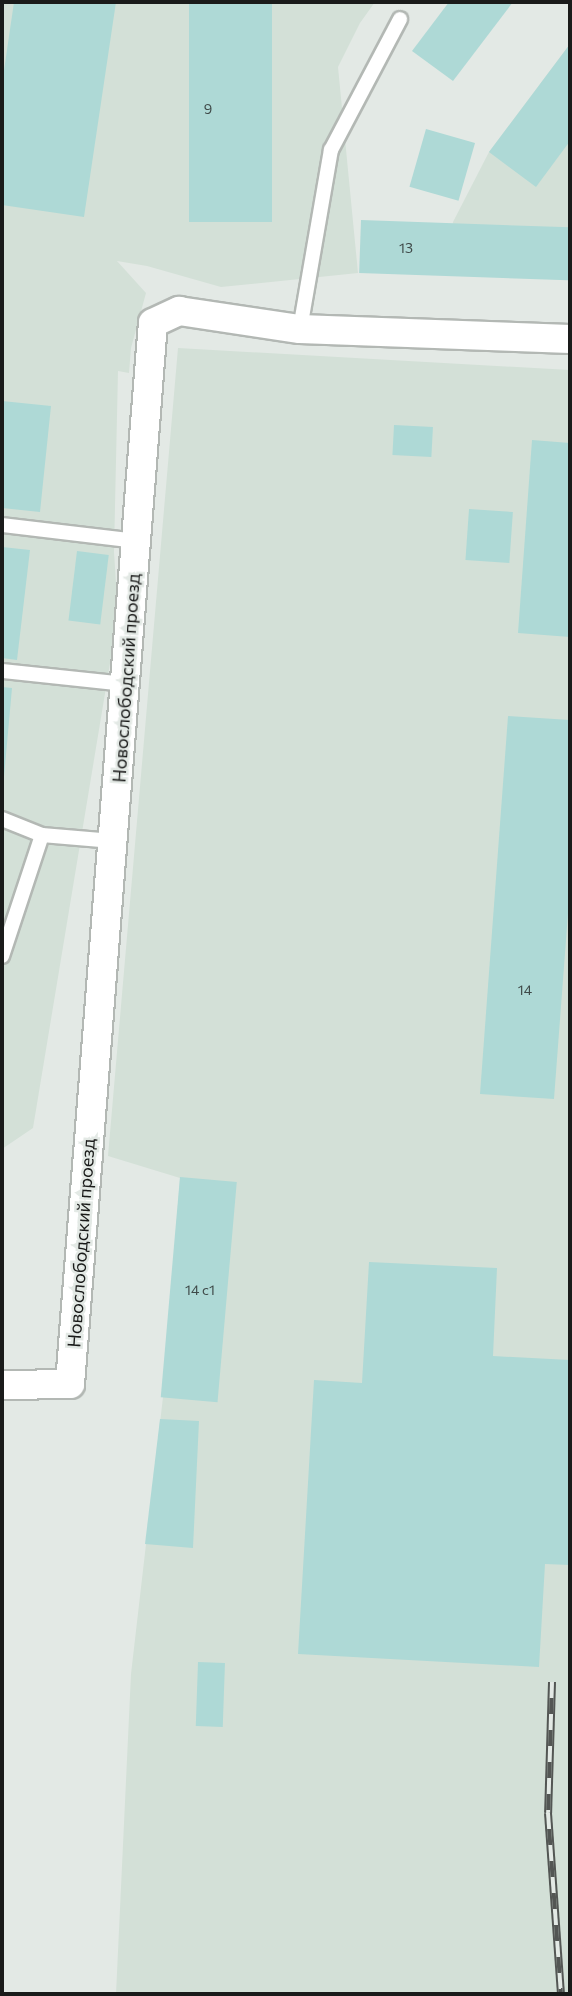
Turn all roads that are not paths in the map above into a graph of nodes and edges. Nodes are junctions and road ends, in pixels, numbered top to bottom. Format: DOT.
graph roads {
  1 [pos="400,19"];
  2 [pos="300,329"];
  3 [pos="570,340"];
  4 [pos="2,525"];
  5 [pos="136,541"];
  6 [pos="2,671"];
  7 [pos="125,684"];
  8 [pos="2,819"];
  9 [pos="42,835"];
  10 [pos="113,842"];
  11 [pos="2,956"];
  12 [pos="2,1385"];
  1 -- 2 [label="lane"];
  2 -- 3 [label="street, Новослободский проезд"];
  2 -- 5 [label="street, Новослободский проезд"];
  4 -- 5 [label="lane"];
  5 -- 7 [label="street, Новослободский проезд"];
  6 -- 7 [label="lane"];
  7 -- 10 [label="street, Новослободский проезд"];
  8 -- 9 [label="lane"];
  9 -- 10 [label="lane"];
  9 -- 11 [label="lane"];
  10 -- 12 [label="street, Новослободский проезд"];
}
